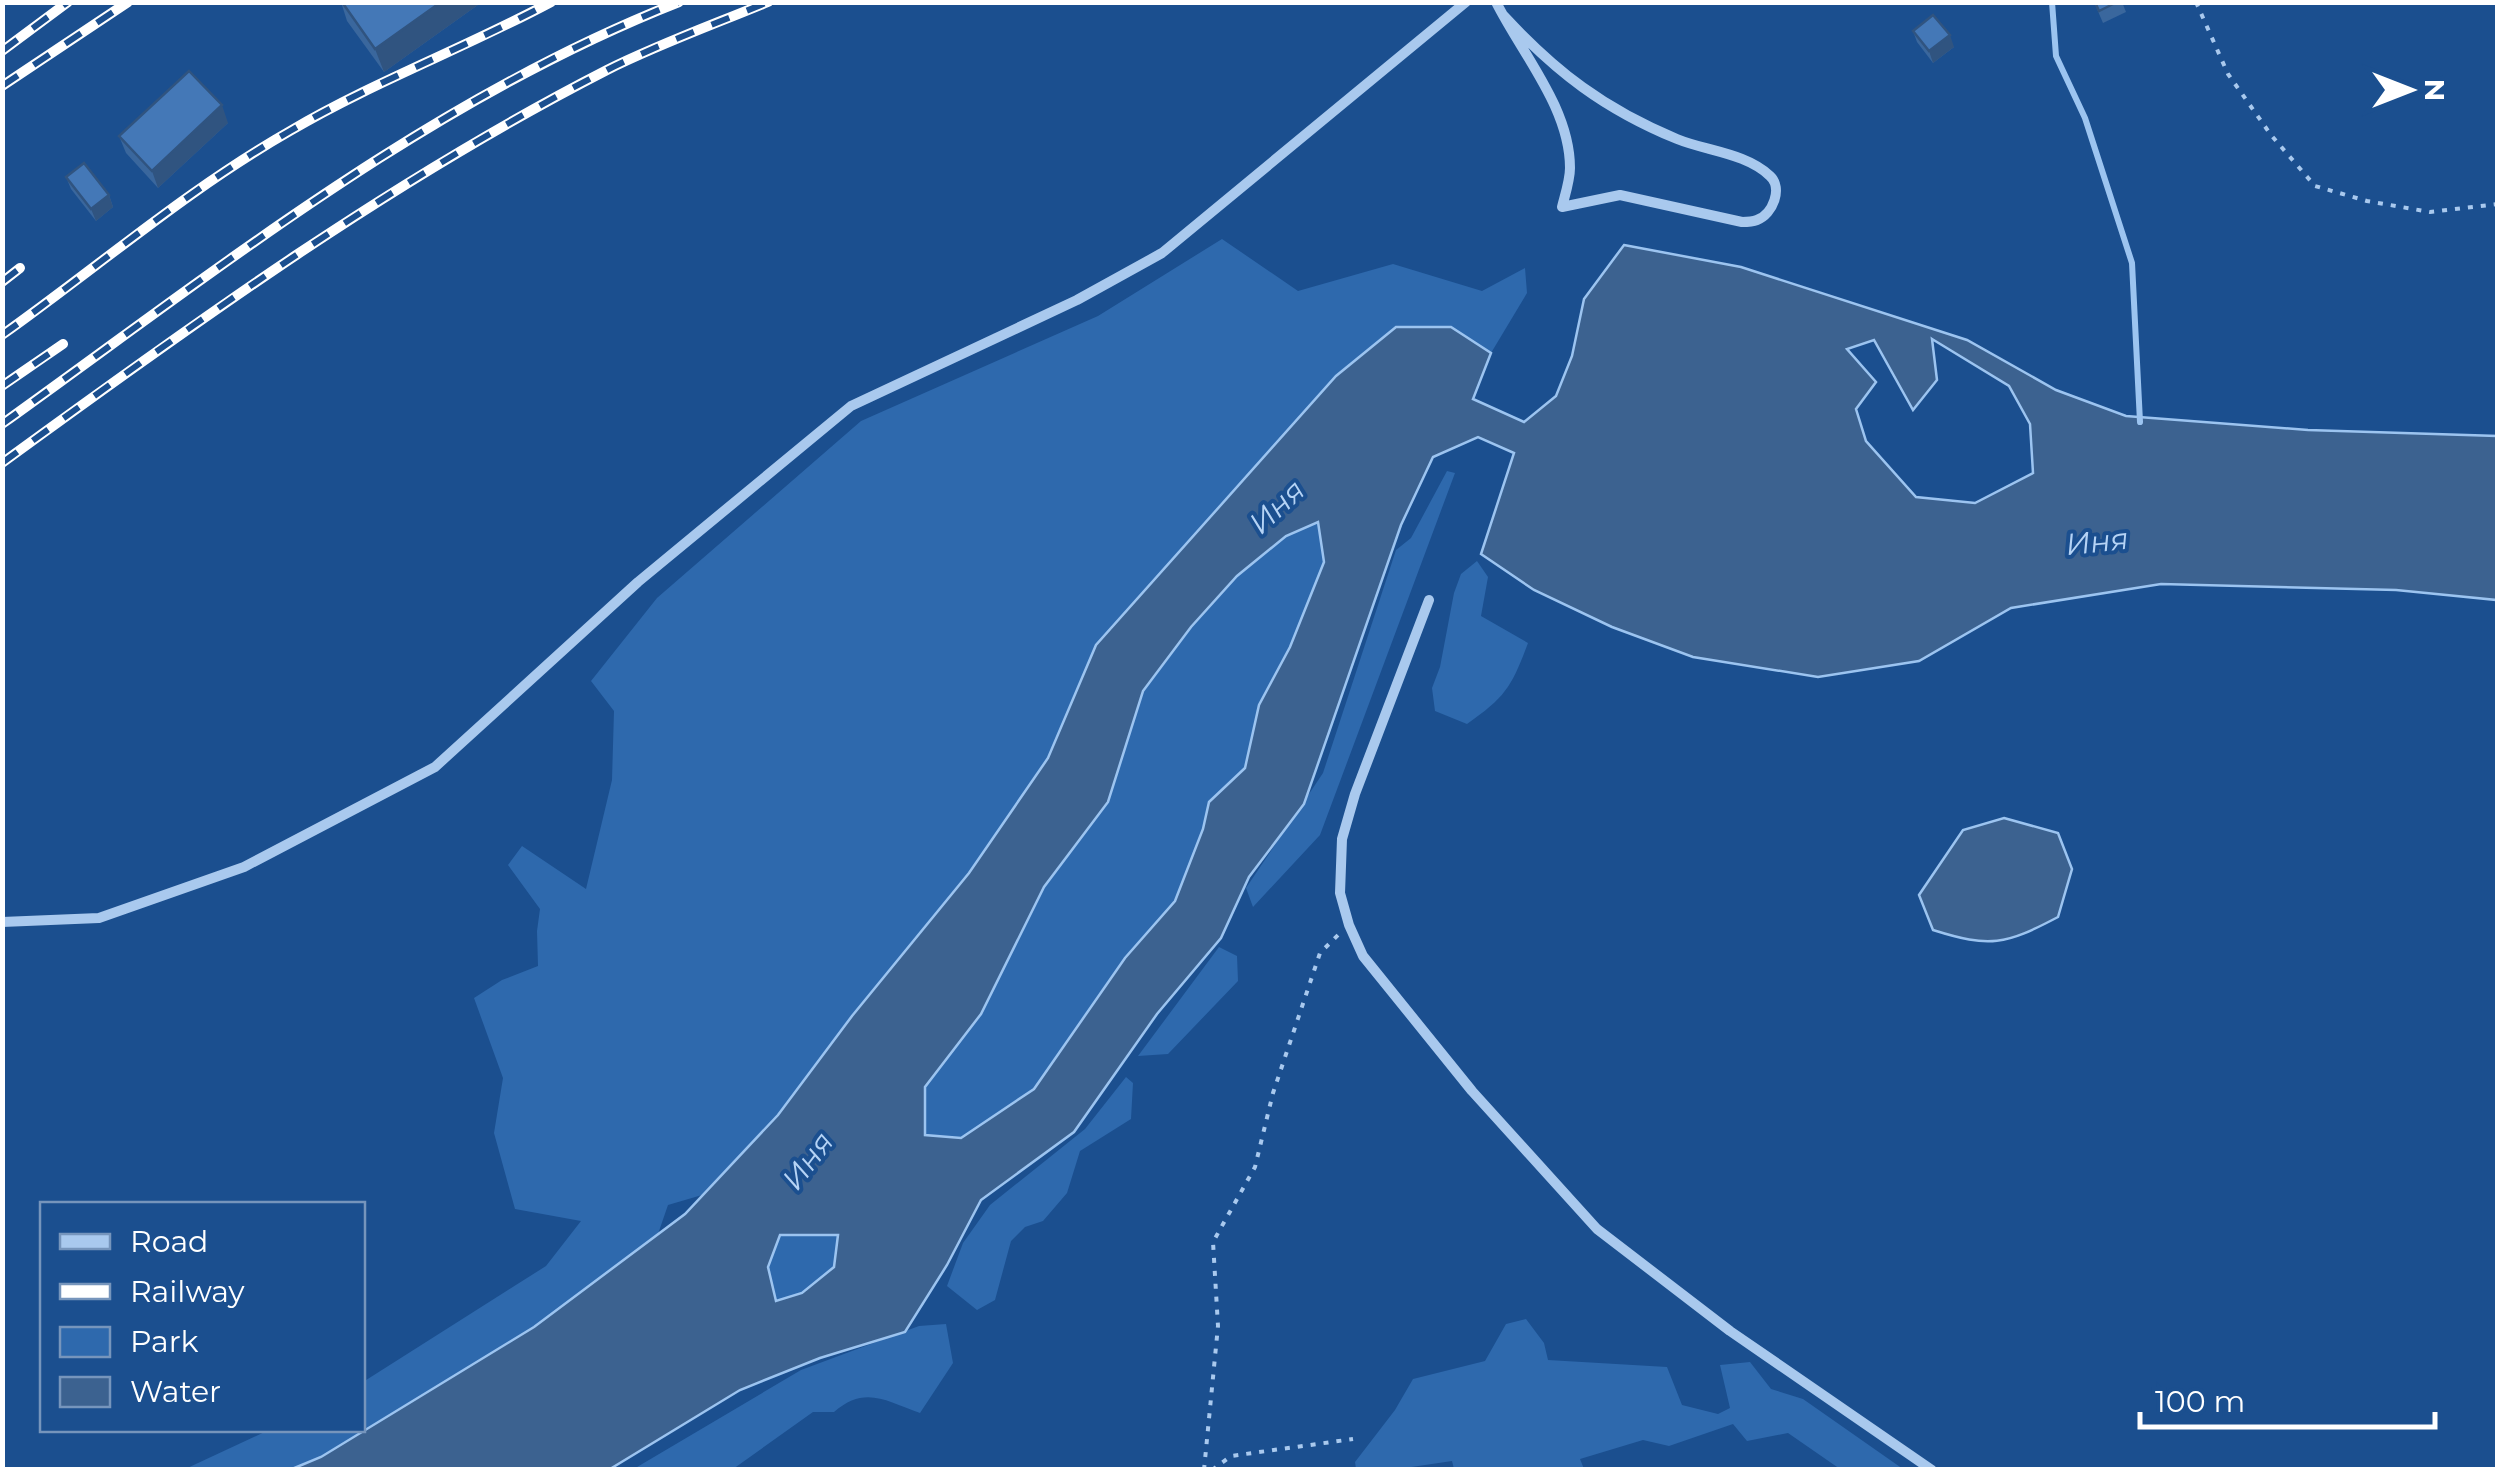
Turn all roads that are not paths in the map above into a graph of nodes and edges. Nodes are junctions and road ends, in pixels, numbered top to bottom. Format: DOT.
graph roads {
  1 [pos="1466,2"];
  2 [pos="1496,2"];
  3 [pos="1502,15"];
  4 [pos="1429,600"];
  5 [pos="2,922"];
  6 [pos="1932,1470"];
  1 -- 5 [label="street"];
  2 -- 3 [label="street"];
  3 -- 3 [label="street"];
  4 -- 6 [label="street"];
}
